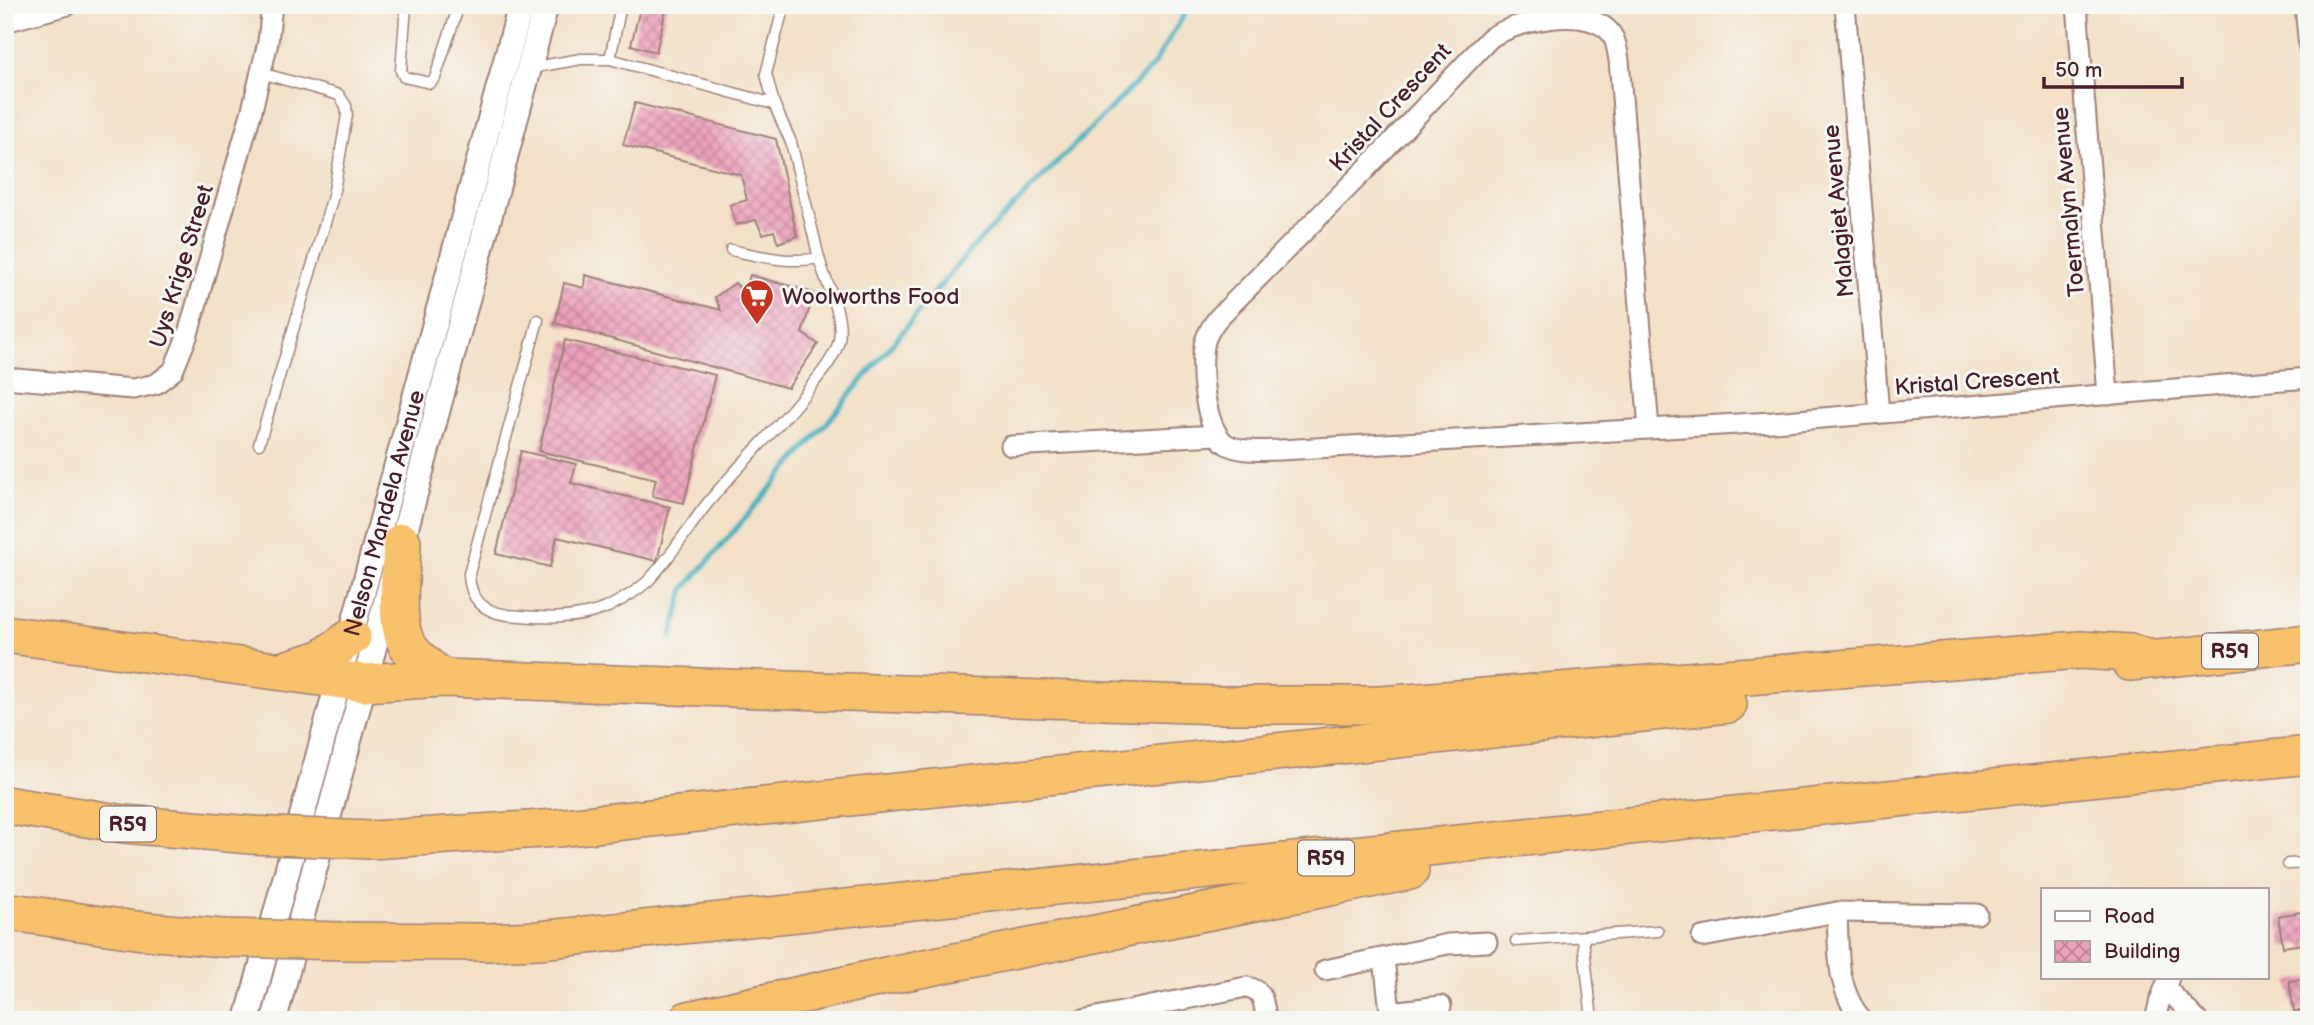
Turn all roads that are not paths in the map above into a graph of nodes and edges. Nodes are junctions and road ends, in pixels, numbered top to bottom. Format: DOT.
graph roads {
  1 [pos="68,5"];
  2 [pos="272,5"];
  3 [pos="406,5"];
  4 [pos="458,5"];
  5 [pos="521,5"];
  6 [pos="546,5"];
  7 [pos="784,5"];
  8 [pos="1846,5"];
  9 [pos="2077,5"];
  10 [pos="2305,5"];
  11 [pos="620,6"];
  12 [pos="5,22"];
  13 [pos="2309,48"];
  14 [pos="610,59"];
  15 [pos="529,68"];
  16 [pos="261,74"];
  17 [pos="774,104"];
  18 [pos="731,250"];
  19 [pos="818,258"];
  20 [pos="538,320"];
  21 [pos="5,378"];
  22 [pos="2309,378"];
  23 [pos="2108,395"];
  24 [pos="1879,413"];
  25 [pos="1649,429"];
  26 [pos="1217,435"];
  27 [pos="259,444"];
  28 [pos="1011,446"];
  29 [pos="402,542"];
  30 [pos="5,634"];
  31 [pos="352,637"];
  32 [pos="2309,643"];
  33 [pos="2152,659"];
  34 [pos="277,671"];
  35 [pos="443,678"];
  36 [pos="352,682"];
  37 [pos="2309,755"];
  38 [pos="5,806"];
  39 [pos="1564,834"];
  40 [pos="2309,863"];
  41 [pos="2288,864"];
  42 [pos="5,911"];
  43 [pos="1837,912"];
  44 [pos="1977,914"];
  45 [pos="1658,931"];
  46 [pos="1702,937"];
  47 [pos="1583,938"];
  48 [pos="1487,942"];
  49 [pos="1516,942"];
  50 [pos="1384,959"];
  51 [pos="1325,970"];
  52 [pos="2167,982"];
  53 [pos="1441,1006"];
  54 [pos="1391,1016"];
  55 [pos="247,1020"];
  56 [pos="274,1020"];
  57 [pos="688,1020"];
  58 [pos="1082,1020"];
  59 [pos="1266,1020"];
  60 [pos="1592,1020"];
  61 [pos="1862,1020"];
  62 [pos="2155,1020"];
  63 [pos="2196,1020"];
  1 -- 12 [label="street"];
  2 -- 16 [label="street, Uys Krige Street"];
  3 -- 4 [label="lane"];
  5 -- 31 [label="street, Nelson Mandela Avenue"];
  6 -- 15 [label="street, Nelson Mandela Avenue"];
  7 -- 17 [label="lane"];
  8 -- 24 [label="street, Malagiet Avenue"];
  9 -- 23 [label="street, Toermalyn Avenue"];
  10 -- 13 [label="street"];
  11 -- 14 [label="lane"];
  14 -- 15 [label="lane"];
  14 -- 17 [label="lane"];
  15 -- 29 [label="street, Nelson Mandela Avenue"];
  16 -- 21 [label="street, Uys Krige Street"];
  16 -- 27 [label="lane"];
  17 -- 19 [label="lane"];
  18 -- 19 [label="lane"];
  19 -- 20 [label="lane"];
  22 -- 23 [label="street, Kristal Crescent"];
  23 -- 24 [label="street, Kristal Crescent"];
  24 -- 25 [label="street, Kristal Crescent"];
  25 -- 26 [label="street, Kristal Crescent"];
  25 -- 26 [label="street, Kristal Crescent"];
  26 -- 28 [label="street, Kristal Crescent"];
  29 -- 35 [label="highway"];
  29 -- 36 [label="street, Nelson Mandela Avenue"];
  30 -- 34 [label="highway"];
  31 -- 34 [label="highway"];
  31 -- 36 [label="street, Nelson Mandela Avenue"];
  32 -- 33 [label="highway, R59"];
  33 -- 35 [label="highway"];
  33 -- 38 [label="highway, R59, bridge"];
  34 -- 36 [label="highway"];
  35 -- 36 [label="highway"];
  36 -- 55 [label="street, Nelson Mandela Avenue"];
  36 -- 56 [label="street, Nelson Mandela Avenue"];
  37 -- 39 [label="highway, R59"];
  39 -- 42 [label="highway, R59, bridge"];
  39 -- 57 [label="highway"];
  40 -- 41 [label="lane"];
  43 -- 44 [label="street"];
  43 -- 46 [label="street"];
  43 -- 61 [label="street"];
  45 -- 47 [label="lane"];
  47 -- 49 [label="lane"];
  47 -- 60 [label="lane"];
  48 -- 50 [label="street"];
  50 -- 51 [label="street"];
  50 -- 54 [label="street"];
  52 -- 62 [label="street"];
  52 -- 63 [label="street"];
  53 -- 54 [label="street"];
  58 -- 59 [label="street"];
}
